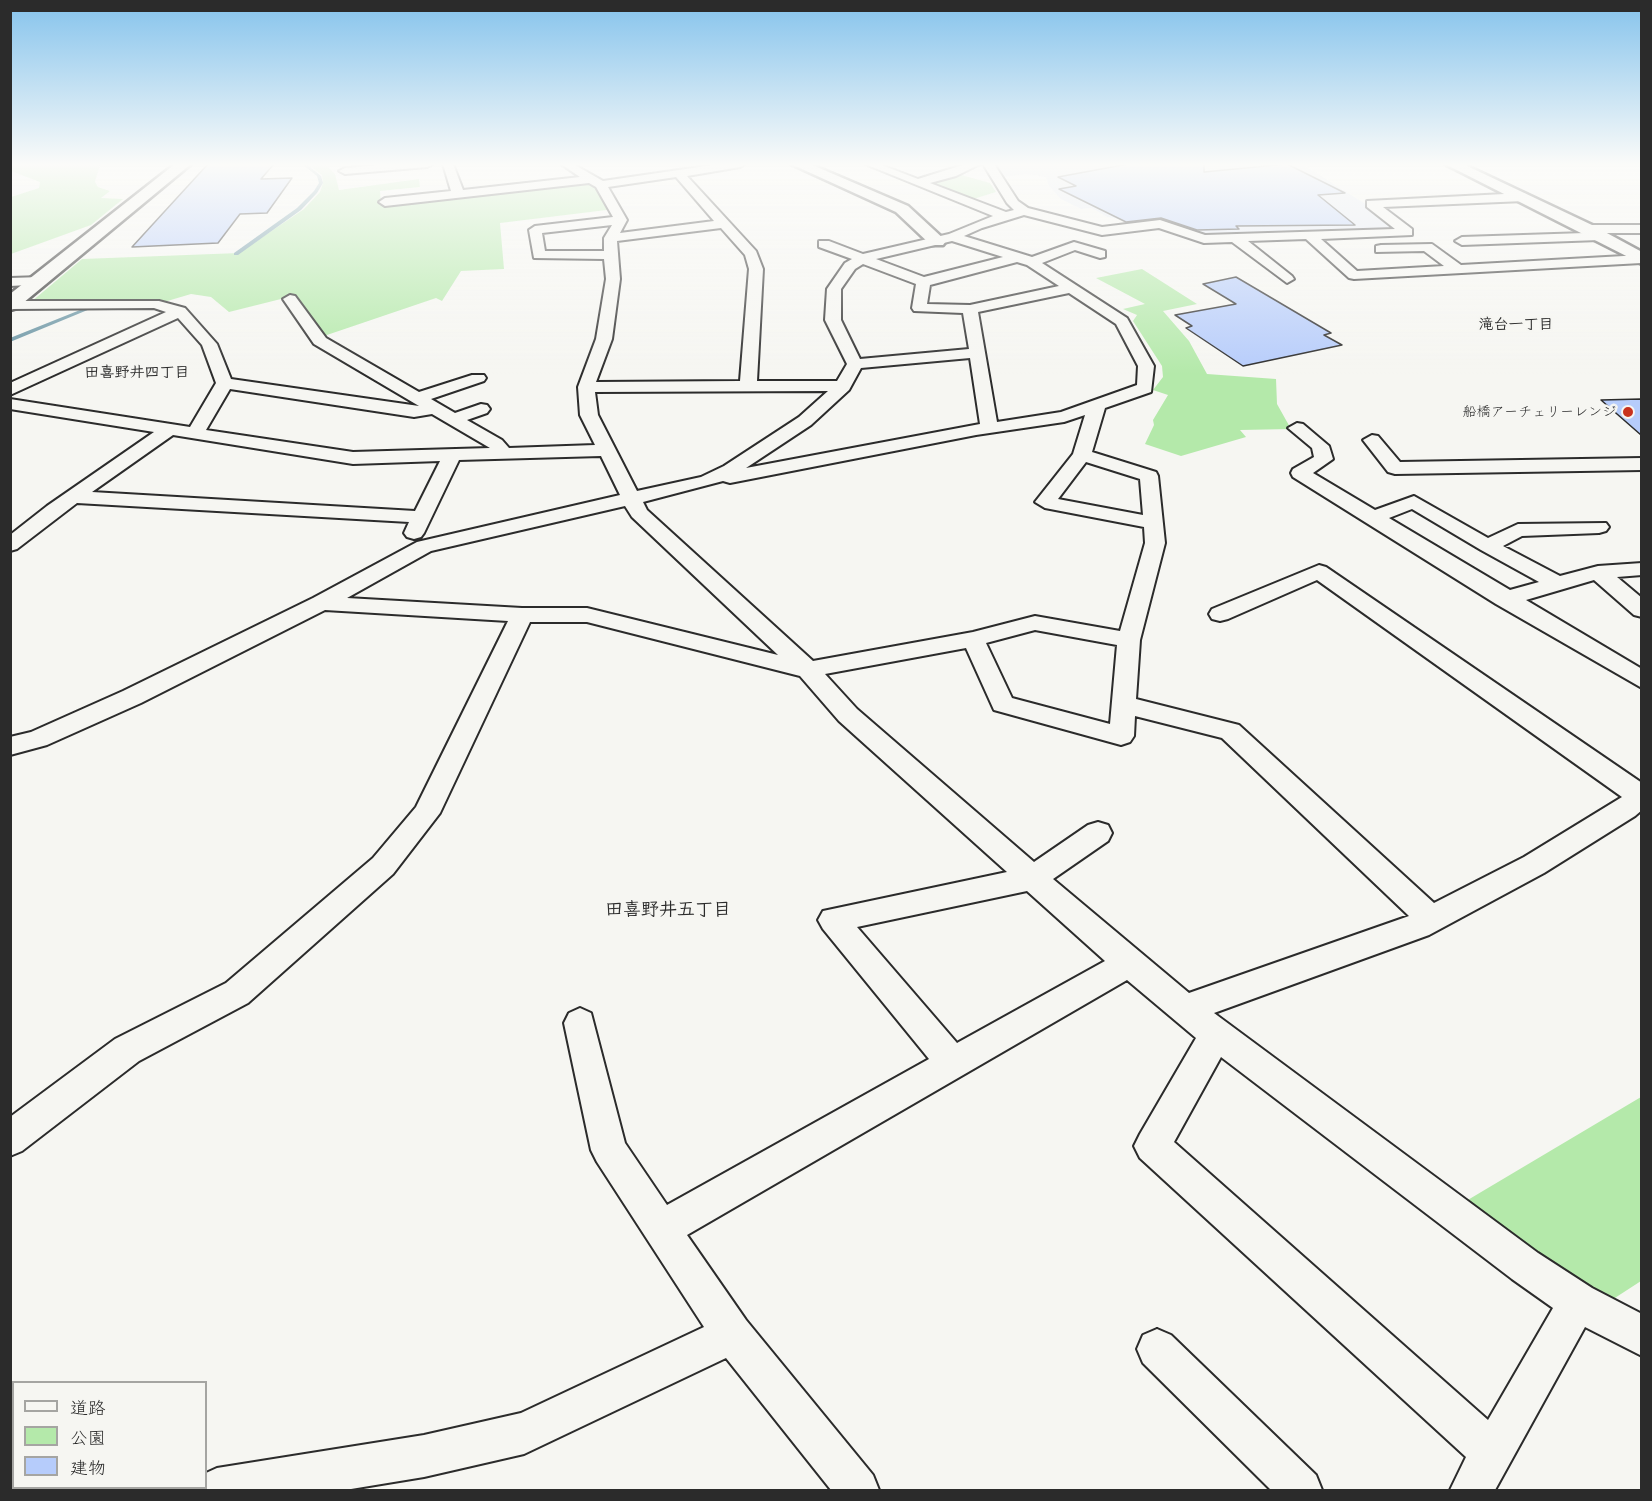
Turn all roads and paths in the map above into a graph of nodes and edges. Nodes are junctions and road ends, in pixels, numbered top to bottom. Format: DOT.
graph roads {
  1 [pos="95,234"];
  2 [pos="536,234"];
  3 [pos="575,234"];
  4 [pos="612,234"];
  5 [pos="644,234"];
  6 [pos="731,234"];
  7 [pos="938,234"];
  8 [pos="958,234"];
  9 [pos="1188,234"];
  10 [pos="1348,234"];
  11 [pos="1350,234"];
  12 [pos="1559,234"];
  13 [pos="1596,234"];
  14 [pos="1309,235"];
  15 [pos="614,238"];
  16 [pos="1235,238"];
  17 [pos="945,239"];
  18 [pos="1462,240"];
  19 [pos="824,244"];
  20 [pos="1100,254"];
  21 [pos="862,259"];
  22 [pos="1641,259"];
  23 [pos="1024,260"];
  24 [pos="1459,270"];
  25 [pos="1287,279"];
  26 [pos="41,281"];
  27 [pos="10,282"];
  28 [pos="922,282"];
  29 [pos="1071,288"];
  30 [pos="290,299"];
  31 [pos="10,305"];
  32 [pos="970,309"];
  33 [pos="180,311"];
  34 [pos="978,353"];
  35 [pos="855,363"];
  36 [pos="478,378"];
  37 [pos="224,383"];
  38 [pos="843,386"];
  39 [pos="586,387"];
  40 [pos="748,387"];
  41 [pos="10,390"];
  42 [pos="419,397"];
  43 [pos="10,404"];
  44 [pos="1097,405"];
  45 [pos="435,408"];
  46 [pos="481,409"];
  47 [pos="453,419"];
  48 [pos="989,428"];
  49 [pos="1297,428"];
  50 [pos="170,429"];
  51 [pos="195,433"];
  52 [pos="1372,440"];
  53 [pos="604,450"];
  54 [pos="505,455"];
  55 [pos="1082,455"];
  56 [pos="451,457"];
  57 [pos="1641,464"];
  58 [pos="707,481"];
  59 [pos="74,496"];
  60 [pos="633,498"];
  61 [pos="421,517"];
  62 [pos="1373,517"];
  63 [pos="1152,523"];
  64 [pos="1599,527"];
  65 [pos="10,545"];
  66 [pos="1488,546"];
  67 [pos="400,560"];
  68 [pos="1641,569"];
  69 [pos="1598,572"];
  70 [pos="1557,582"];
  71 [pos="1504,598"];
  72 [pos="321,603"];
  73 [pos="1641,610"];
  74 [pos="1220,614"];
  75 [pos="522,615"];
  76 [pos="973,639"];
  77 [pos="1130,640"];
  78 [pos="808,670"];
  79 [pos="1641,680"];
  80 [pos="1126,705"];
  81 [pos="10,746"];
  82 [pos="1641,796"];
  83 [pos="1098,833"];
  84 [pos="1032,878"];
  85 [pos="1431,919"];
  86 [pos="1129,963"];
  87 [pos="1187,1008"];
  88 [pos="580,1023"];
  89 [pos="1216,1034"];
  90 [pos="953,1063"];
  91 [pos="10,1139"];
  92 [pos="661,1228"];
  93 [pos="1578,1302"];
  94 [pos="732,1334"];
  95 [pos="1641,1336"];
  96 [pos="1157,1349"];
  97 [pos="1493,1453"];
  98 [pos="217,1491"];
  99 [pos="858,1491"];
  100 [pos="1302,1491"];
  101 [pos="1471,1491"];
  1 -- 26 [label="main road"];
  2 -- 15 [label="street"];
  3 -- 15 [label="street"];
  4 -- 15 [label="street"];
  5 -- 15 [label="street"];
  6 -- 40 [label="street"];
  7 -- 17 [label="main road"];
  8 -- 17 [label="street"];
  9 -- 16 [label="street"];
  10 -- 14 [label="street"];
  11 -- 24 [label="street"];
  12 -- 18 [label="street"];
  13 -- 22 [label="main road"];
  14 -- 16 [label="street"];
  14 -- 24 [label="street"];
  15 -- 39 [label="street"];
  16 -- 25 [label="street"];
  17 -- 21 [label="street"];
  17 -- 23 [label="street"];
  19 -- 21 [label="street"];
  20 -- 23 [label="street"];
  21 -- 28 [label="street"];
  21 -- 35 [label="street"];
  22 -- 24 [label="street"];
  23 -- 28 [label="street"];
  23 -- 29 [label="street"];
  26 -- 27 [label="street"];
  26 -- 31 [label="main road"];
  28 -- 32 [label="street"];
  29 -- 32 [label="street"];
  29 -- 44 [label="street"];
  30 -- 42 [label="street"];
  31 -- 33 [label="street"];
  32 -- 34 [label="street"];
  33 -- 37 [label="street"];
  33 -- 41 [label="street"];
  34 -- 35 [label="street"];
  34 -- 48 [label="street"];
  35 -- 38 [label="street"];
  36 -- 42 [label="street"];
  37 -- 45 [label="street"];
  37 -- 51 [label="street"];
  38 -- 40 [label="street"];
  38 -- 58 [label="street"];
  39 -- 40 [label="street"];
  39 -- 53 [label="street"];
  42 -- 45 [label="street"];
  43 -- 50 [label="street"];
  44 -- 48 [label="street"];
  44 -- 55 [label="street"];
  45 -- 47 [label="street"];
  46 -- 47 [label="street"];
  47 -- 54 [label="street"];
  48 -- 58 [label="street"];
  49 -- 62 [label="street"];
  50 -- 51 [label="street"];
  50 -- 59 [label="street"];
  51 -- 56 [label="street"];
  52 -- 57 [label="street"];
  53 -- 54 [label="street"];
  53 -- 60 [label="street"];
  54 -- 56 [label="street"];
  55 -- 63 [label="street"];
  55 -- 63 [label="street"];
  56 -- 61 [label="street"];
  58 -- 60 [label="street"];
  59 -- 61 [label="street"];
  59 -- 65 [label="street"];
  60 -- 67 [label="street"];
  60 -- 78 [label="street"];
  61 -- 67 [label="street"];
  62 -- 66 [label="street"];
  62 -- 71 [label="street"];
  63 -- 77 [label="street"];
  64 -- 66 [label="street"];
  66 -- 70 [label="street"];
  67 -- 72 [label="street"];
  68 -- 69 [label="street"];
  69 -- 70 [label="street"];
  69 -- 73 [label="street"];
  70 -- 71 [label="street"];
  71 -- 79 [label="street"];
  72 -- 75 [label="street"];
  72 -- 81 [label="street"];
  74 -- 82 [label="street"];
  75 -- 78 [label="street"];
  75 -- 91 [label="street"];
  76 -- 77 [label="street"];
  76 -- 78 [label="street"];
  76 -- 80 [label="street"];
  77 -- 80 [label="street"];
  78 -- 84 [label="street"];
  80 -- 85 [label="street"];
  82 -- 85 [label="street"];
  83 -- 84 [label="street"];
  84 -- 86 [label="street"];
  84 -- 90 [label="street"];
  85 -- 87 [label="street"];
  86 -- 87 [label="street"];
  86 -- 90 [label="street"];
  87 -- 89 [label="street"];
  88 -- 92 [label="street"];
  89 -- 93 [label="street"];
  89 -- 97 [label="street"];
  90 -- 92 [label="street"];
  92 -- 94 [label="street"];
  93 -- 95 [label="street"];
  93 -- 97 [label="street"];
  94 -- 98 [label="street"];
  94 -- 99 [label="street"];
  96 -- 100 [label="street"];
  97 -- 101 [label="street"];
}
